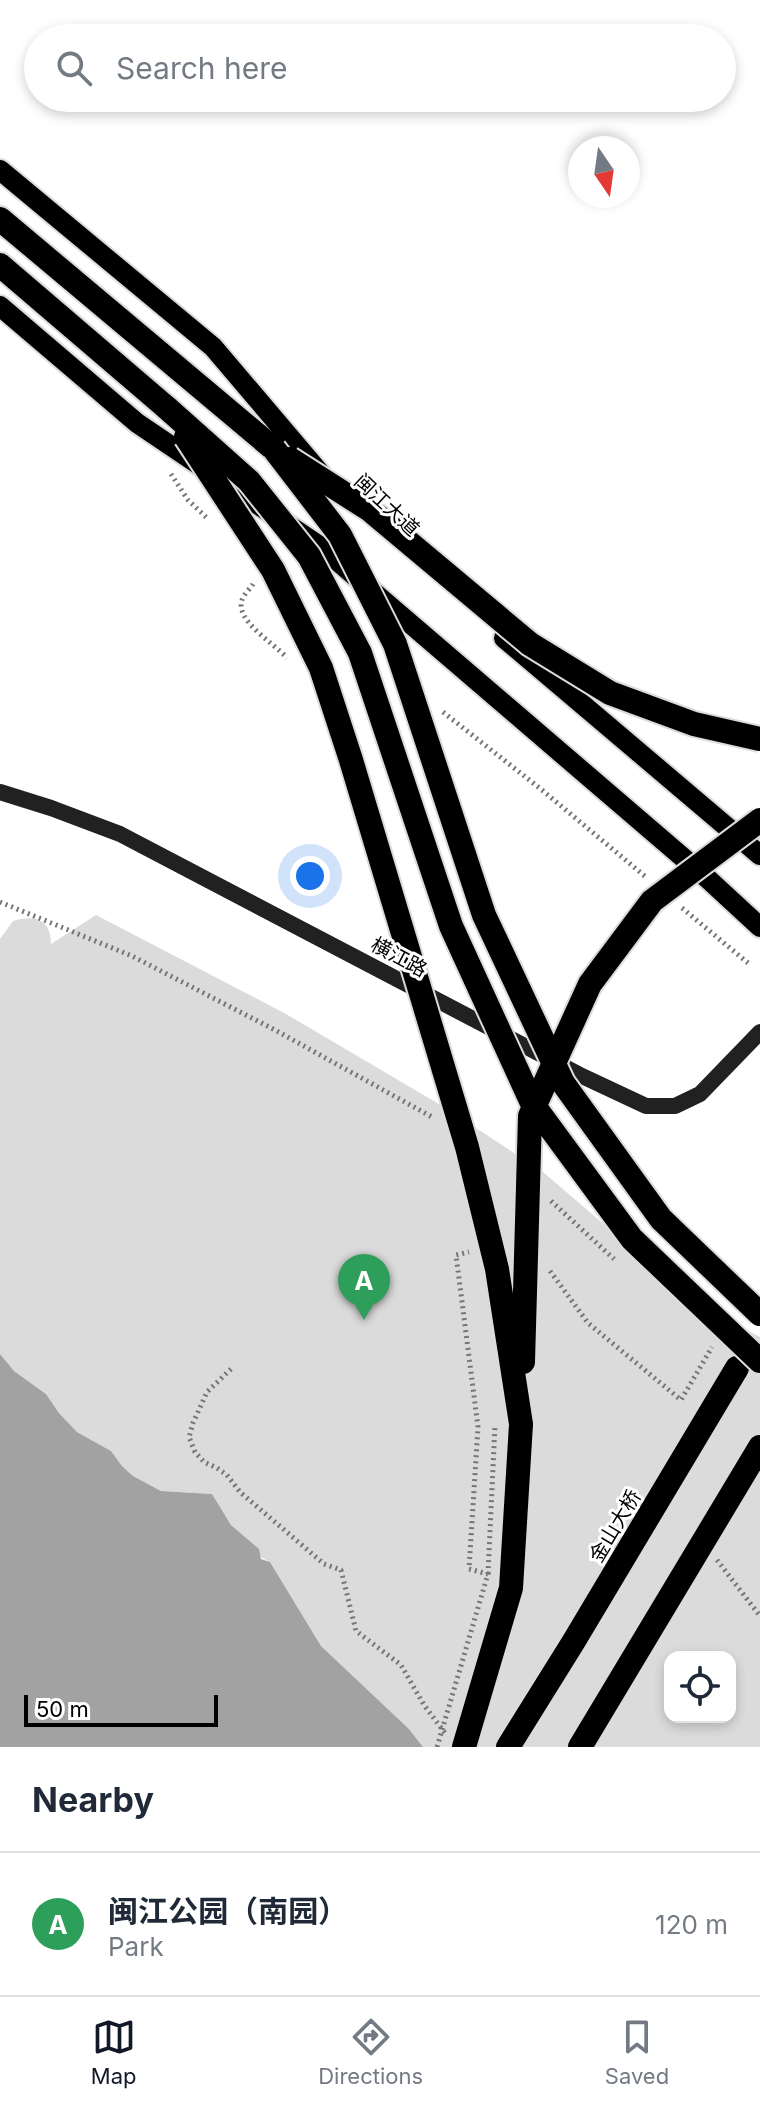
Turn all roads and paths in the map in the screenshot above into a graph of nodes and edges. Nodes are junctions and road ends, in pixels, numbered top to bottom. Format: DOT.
graph roads {
  1 [pos="0,170"];
  2 [pos="0,219"];
  3 [pos="0,265"];
  4 [pos="0,306"];
  5 [pos="167,408"];
  6 [pos="274,449"];
  7 [pos="256,580"];
  8 [pos="292,663"];
  9 [pos="760,739"];
  10 [pos="0,792"];
  11 [pos="760,820"];
  12 [pos="760,855"];
  13 [pos="0,902"];
  14 [pos="760,927"];
  15 [pos="760,1032"];
  16 [pos="432,1106"];
  17 [pos="550,1200"];
  18 [pos="468,1248"];
  19 [pos="471,1262"];
  20 [pos="618,1263"];
  21 [pos="760,1314"];
  22 [pos="760,1327"];
  23 [pos="760,1361"];
  24 [pos="231,1369"];
  25 [pos="495,1424"];
  26 [pos="521,1424"];
  27 [pos="760,1447"];
  28 [pos="488,1574"];
  29 [pos="456,1742"];
  30 [pos="508,1747"];
  31 [pos="580,1747"];
  1 -- 12 [label="main road, 闽江大道"];
  2 -- 6 [label="highway"];
  3 -- 5 [label="highway"];
  4 -- 14 [label="main road"];
  5 -- 23 [label="highway, bridge"];
  5 -- 26 [label="highway, bridge"];
  6 -- 9 [label="highway, bridge"];
  6 -- 21 [label="highway, bridge"];
  7 -- 8 [label="path, bridge"];
  10 -- 15 [label="street, 横江路"];
  11 -- 26 [label="highway, bridge"];
  13 -- 16 [label="path"];
  17 -- 20 [label="path"];
  18 -- 19 [label="path, bridge"];
  22 -- 30 [label="highway, 金山大桥"];
  24 -- 29 [label="path"];
  25 -- 28 [label="path, bridge"];
  26 -- 29 [label="highway"];
  27 -- 31 [label="highway"];
}
